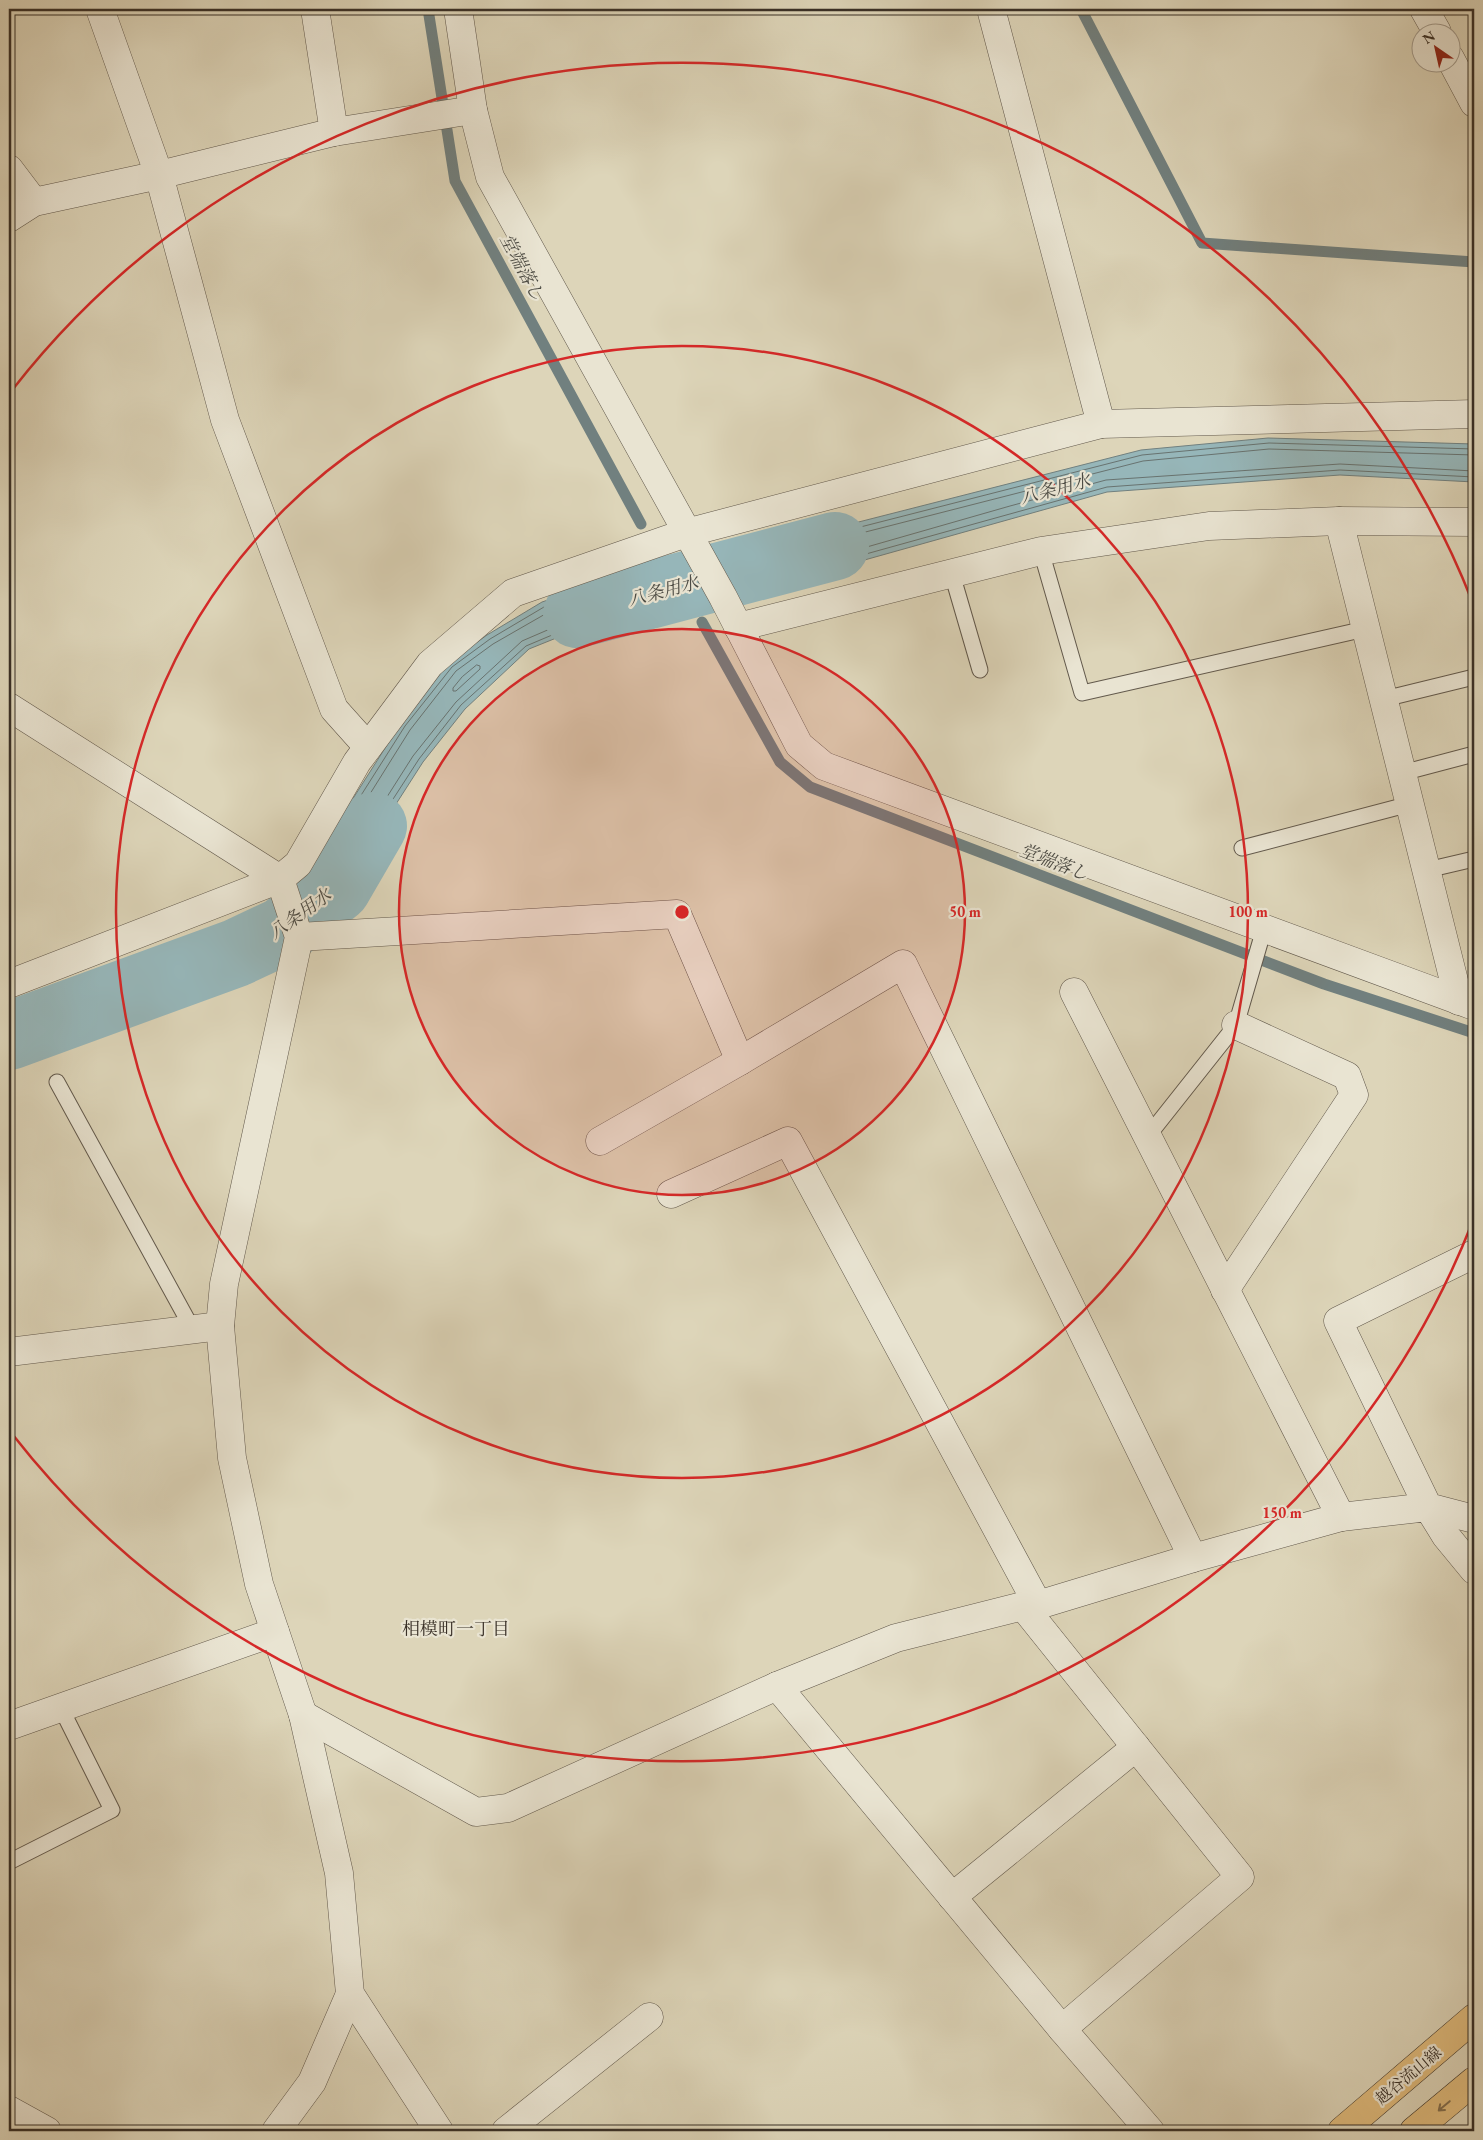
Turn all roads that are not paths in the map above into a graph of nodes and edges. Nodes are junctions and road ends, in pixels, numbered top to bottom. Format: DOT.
graph roads {
  1 [pos="100,9"];
  2 [pos="315,9"];
  3 [pos="458,9"];
  4 [pos="991,9"];
  5 [pos="1424,9"];
  6 [pos="1431,22"];
  7 [pos="1457,72"];
  8 [pos="1474,103"];
  9 [pos="472,110"];
  10 [pos="334,132"];
  11 [pos="9,169"];
  12 [pos="159,175"];
  13 [pos="34,202"];
  14 [pos="9,218"];
  15 [pos="1474,414"];
  16 [pos="1100,424"];
  17 [pos="1339,521"];
  18 [pos="1474,522"];
  19 [pos="692,542"];
  20 [pos="1041,551"];
  21 [pos="952,574"];
  22 [pos="738,627"];
  23 [pos="1365,629"];
  24 [pos="980,670"];
  25 [pos="1474,676"];
  26 [pos="1384,699"];
  27 [pos="9,707"];
  28 [pos="368,747"];
  29 [pos="1474,754"];
  30 [pos="1402,773"];
  31 [pos="1410,804"];
  32 [pos="1242,848"];
  33 [pos="1474,859"];
  34 [pos="1427,870"];
  35 [pos="281,880"];
  36 [pos="1263,931"];
  37 [pos="298,935"];
  38 [pos="9,984"];
  39 [pos="1074,992"];
  40 [pos="1467,1004"];
  41 [pos="1236,1025"];
  42 [pos="740,1061"];
  43 [pos="57,1082"];
  44 [pos="1148,1136"];
  45 [pos="600,1141"];
  46 [pos="671,1194"];
  47 [pos="1474,1254"];
  48 [pos="1225,1290"];
  49 [pos="220,1326"];
  50 [pos="193,1330"];
  51 [pos="9,1352"];
  52 [pos="1428,1507"];
  53 [pos="1341,1516"];
  54 [pos="1474,1520"];
  55 [pos="1193,1558"];
  56 [pos="1474,1570"];
  57 [pos="1030,1605"];
  58 [pos="275,1632"];
  59 [pos="777,1686"];
  60 [pos="60,1706"];
  61 [pos="303,1715"];
  62 [pos="9,1726"];
  63 [pos="1136,1747"];
  64 [pos="9,1862"];
  65 [pos="952,1897"];
  66 [pos="350,1994"];
  67 [pos="648,2017"];
  68 [pos="1474,2018"];
  69 [pos="1062,2029"];
  70 [pos="1474,2081"];
  71 [pos="9,2110"];
  72 [pos="47,2131"];
  73 [pos="276,2131"];
  74 [pos="439,2131"];
  75 [pos="506,2131"];
  76 [pos="1150,2131"];
  77 [pos="1342,2131"];
  78 [pos="1414,2131"];
  1 -- 12 [label="street"];
  2 -- 10 [label="street"];
  3 -- 9 [label="street"];
  4 -- 16 [label="street"];
  5 -- 6 [label="street"];
  7 -- 8 [label="street"];
  9 -- 10 [label="street"];
  9 -- 19 [label="street"];
  10 -- 12 [label="street"];
  11 -- 13 [label="street"];
  12 -- 13 [label="street"];
  12 -- 28 [label="street"];
  13 -- 14 [label="street"];
  15 -- 16 [label="street"];
  16 -- 19 [label="street"];
  17 -- 18 [label="street"];
  17 -- 20 [label="street"];
  17 -- 23 [label="street"];
  19 -- 22 [label="street"];
  19 -- 28 [label="street"];
  20 -- 21 [label="street"];
  20 -- 23 [label="lane"];
  21 -- 22 [label="street"];
  21 -- 24 [label="lane"];
  22 -- 36 [label="street"];
  23 -- 26 [label="street"];
  25 -- 26 [label="lane"];
  26 -- 30 [label="street"];
  27 -- 35 [label="street"];
  28 -- 35 [label="street"];
  29 -- 30 [label="lane"];
  30 -- 31 [label="street"];
  31 -- 32 [label="lane"];
  31 -- 34 [label="street"];
  33 -- 34 [label="lane"];
  34 -- 40 [label="street"];
  35 -- 37 [label="street"];
  35 -- 38 [label="street"];
  36 -- 40 [label="street"];
  36 -- 41 [label="lane"];
  37 -- 42 [label="street"];
  37 -- 49 [label="street"];
  39 -- 44 [label="street"];
  41 -- 44 [label="lane"];
  41 -- 48 [label="street"];
  42 -- 45 [label="street"];
  42 -- 55 [label="street"];
  43 -- 50 [label="lane"];
  44 -- 48 [label="street"];
  46 -- 57 [label="street"];
  47 -- 52 [label="street"];
  48 -- 53 [label="street"];
  49 -- 50 [label="street"];
  49 -- 58 [label="street"];
  50 -- 51 [label="street"];
  52 -- 53 [label="street"];
  52 -- 54 [label="street"];
  52 -- 56 [label="street"];
  53 -- 55 [label="street"];
  55 -- 57 [label="street"];
  57 -- 59 [label="street"];
  57 -- 63 [label="street"];
  58 -- 60 [label="street"];
  58 -- 61 [label="street"];
  59 -- 61 [label="street"];
  59 -- 65 [label="street"];
  60 -- 62 [label="street"];
  60 -- 64 [label="lane"];
  61 -- 66 [label="street"];
  63 -- 65 [label="street"];
  63 -- 69 [label="street"];
  65 -- 69 [label="street"];
  66 -- 73 [label="street"];
  66 -- 74 [label="street"];
  67 -- 75 [label="street"];
  68 -- 77 [label="main road, 越谷流山線"];
  69 -- 76 [label="street"];
  70 -- 78 [label="main road, one-way"];
  71 -- 72 [label="street"];
}
